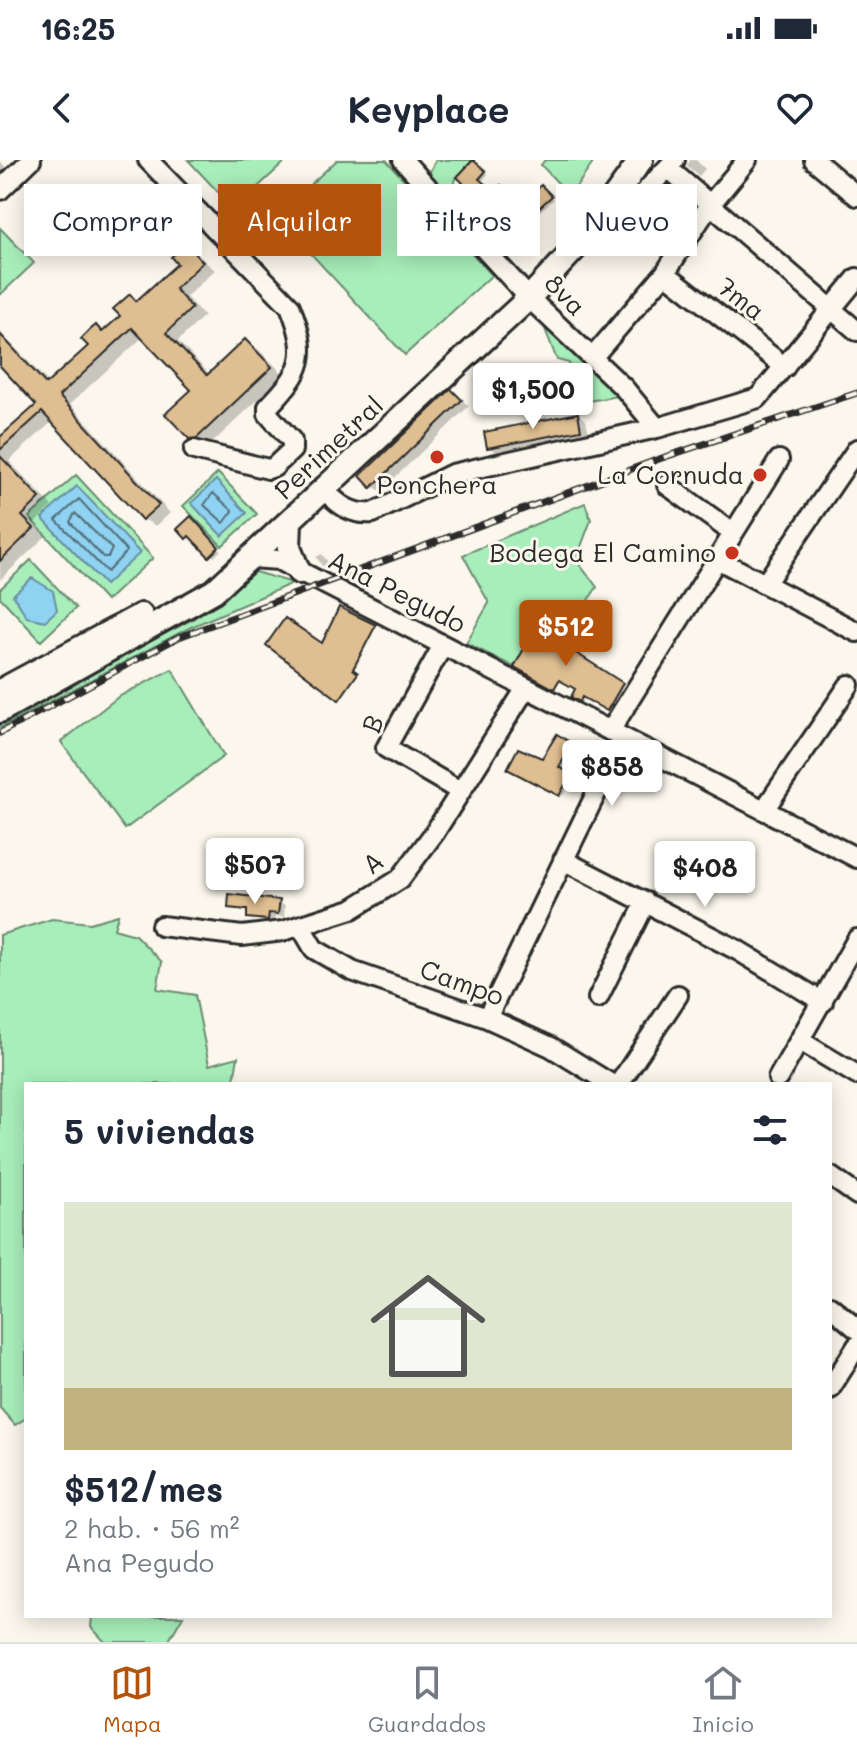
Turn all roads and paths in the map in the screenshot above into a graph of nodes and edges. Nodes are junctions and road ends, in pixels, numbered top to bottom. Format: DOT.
graph roads {
  1 [pos="31,160"];
  2 [pos="148,160"];
  3 [pos="403,160"];
  4 [pos="428,160"];
  5 [pos="626,160"];
  6 [pos="641,160"];
  7 [pos="747,160"];
  8 [pos="814,160"];
  9 [pos="672,164"];
  10 [pos="420,178"];
  11 [pos="653,184"];
  12 [pos="0,190"];
  13 [pos="857,196"];
  14 [pos="709,206"];
  15 [pos="665,273"];
  16 [pos="857,278"];
  17 [pos="525,293"];
  18 [pos="832,310"];
  19 [pos="857,331"];
  20 [pos="592,358"];
  21 [pos="785,367"];
  22 [pos="648,431"];
  23 [pos="194,450"];
  24 [pos="855,457"];
  25 [pos="779,460"];
  26 [pos="667,485"];
  27 [pos="324,490"];
  28 [pos="282,520"];
  29 [pos="733,533"];
  30 [pos="266,554"];
  31 [pos="717,559"];
  32 [pos="223,564"];
  33 [pos="299,572"];
  34 [pos="765,584"];
  35 [pos="857,632"];
  36 [pos="443,645"];
  37 [pos="849,685"];
  38 [pos="526,688"];
  39 [pos="0,691"];
  40 [pos="0,711"];
  41 [pos="617,734"];
  42 [pos="460,791"];
  43 [pos="764,810"];
  44 [pos="857,858"];
  45 [pos="563,860"];
  46 [pos="646,902"];
  47 [pos="161,926"];
  48 [pos="301,927"];
  49 [pos="854,951"];
  50 [pos="678,995"];
  51 [pos="598,998"];
  52 [pos="823,1002"];
  53 [pos="487,1018"];
  54 [pos="802,1042"];
  55 [pos="857,1075"];
  56 [pos="778,1078"];
  57 [pos="608,1082"];
  58 [pos="620,1082"];
  59 [pos="832,1177"];
  60 [pos="857,1195"];
  61 [pos="832,1308"];
  62 [pos="857,1329"];
  63 [pos="857,1346"];
  64 [pos="832,1380"];
  1 -- 12 [label="street"];
  2 -- 23 [label="street"];
  3 -- 10 [label="street, 8va"];
  4 -- 10 [label="street"];
  5 -- 17 [label="main road, Perimetral"];
  6 -- 17 [label="main road, Perimetral"];
  7 -- 14 [label="street"];
  8 -- 13 [label="street"];
  9 -- 11 [label="street"];
  9 -- 14 [label="street"];
  10 -- 17 [label="street, 8va"];
  14 -- 15 [label="street"];
  14 -- 18 [label="street"];
  15 -- 20 [label="street"];
  15 -- 21 [label="street, 7ma"];
  16 -- 18 [label="street"];
  17 -- 20 [label="street, 8va"];
  17 -- 27 [label="main road, Perimetral"];
  17 -- 28 [label="main road, Perimetral"];
  18 -- 19 [label="street"];
  18 -- 21 [label="street"];
  20 -- 22 [label="street, 8va"];
  21 -- 22 [label="street"];
  22 -- 27 [label="street"];
  24 -- 34 [label="street"];
  25 -- 29 [label="street"];
  26 -- 29 [label="street"];
  27 -- 28 [label="main road, Perimetral"];
  28 -- 30 [label="main road, Perimetral"];
  28 -- 32 [label="main road, Perimetral"];
  28 -- 33 [label="main road"];
  29 -- 31 [label="street"];
  30 -- 32 [label="main road"];
  30 -- 33 [label="street, Ana Pegudo"];
  30 -- 40 [label="main road, Perimetral"];
  31 -- 34 [label="street"];
  31 -- 41 [label="street"];
  32 -- 39 [label="main road, Perimetral"];
  33 -- 36 [label="street, Ana Pegudo"];
  34 -- 35 [label="street"];
  36 -- 38 [label="street, Ana Pegudo"];
  36 -- 42 [label="street, B"];
  37 -- 43 [label="street"];
  38 -- 41 [label="street, Ana Pegudo"];
  38 -- 42 [label="street, A"];
  41 -- 43 [label="street, Ana Pegudo"];
  41 -- 45 [label="street"];
  42 -- 48 [label="street, A"];
  43 -- 44 [label="street, Ana Pegudo"];
  45 -- 46 [label="street"];
  45 -- 53 [label="street"];
  46 -- 51 [label="street"];
  46 -- 52 [label="street"];
  47 -- 48 [label="street, A"];
  48 -- 53 [label="street, Campo"];
  49 -- 52 [label="street"];
  50 -- 58 [label="street"];
  52 -- 54 [label="street"];
  53 -- 57 [label="street, Campo"];
  54 -- 55 [label="street"];
  54 -- 56 [label="street"];
  59 -- 60 [label="street"];
  61 -- 62 [label="street"];
  63 -- 64 [label="street"];
}
